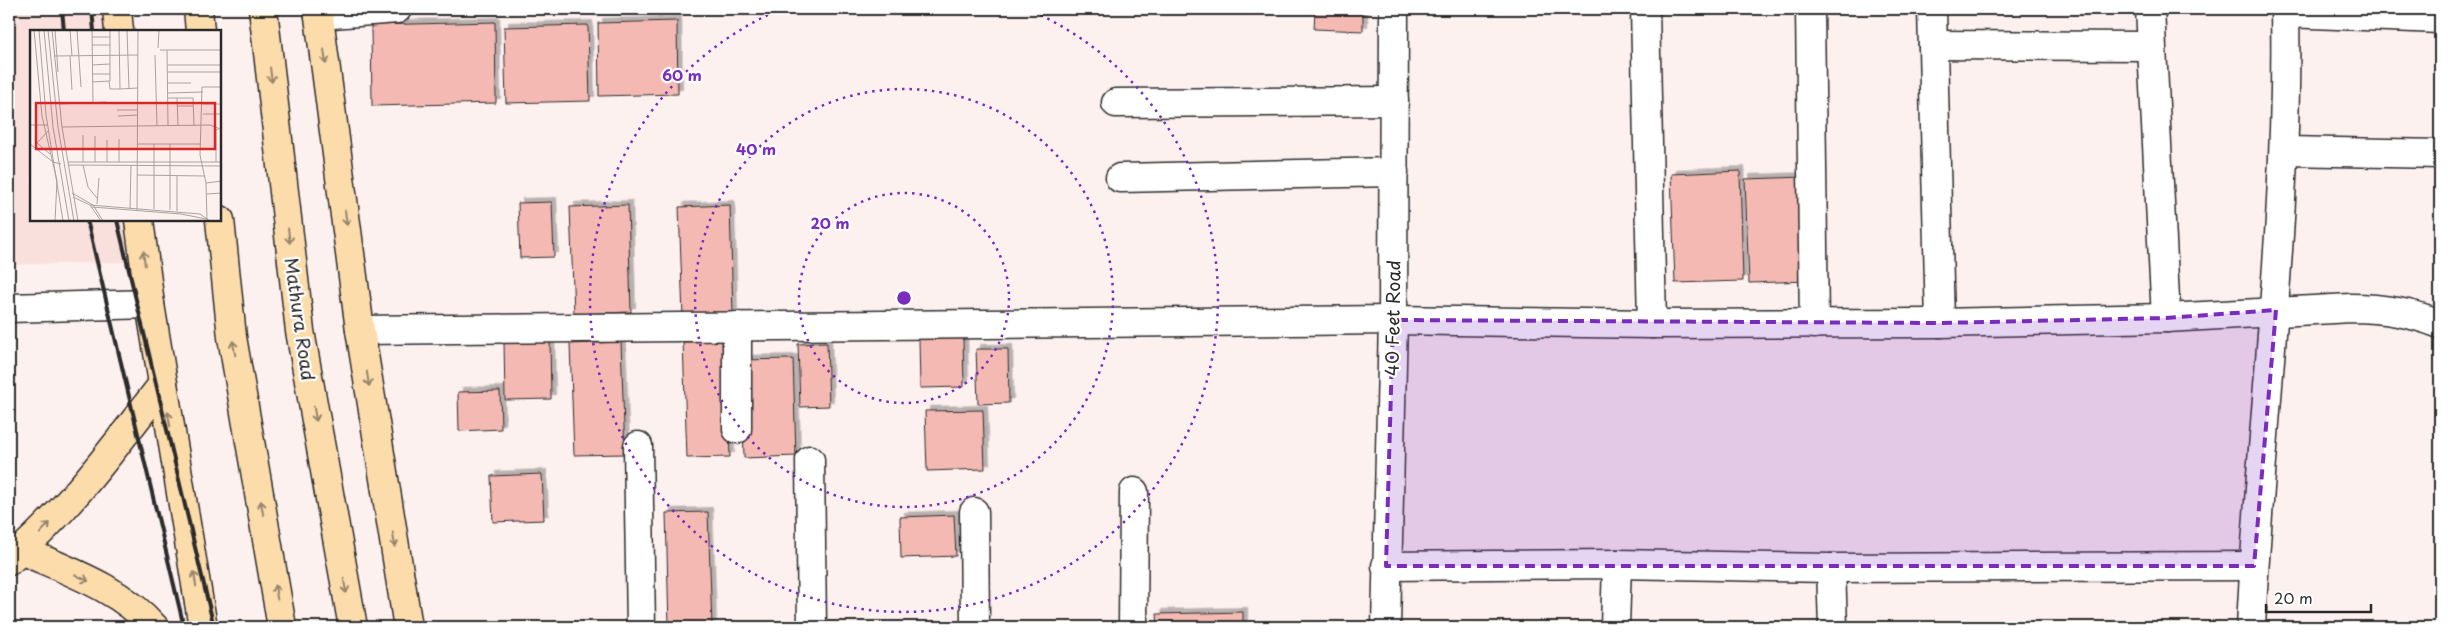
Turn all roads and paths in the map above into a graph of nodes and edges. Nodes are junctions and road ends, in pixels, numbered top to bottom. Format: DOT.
graph roads {
  1 [pos="116,9"];
  2 [pos="198,9"];
  3 [pos="263,9"];
  4 [pos="397,9"];
  5 [pos="1394,9"];
  6 [pos="1645,9"];
  7 [pos="1810,9"];
  8 [pos="1932,9"];
  9 [pos="2150,9"];
  10 [pos="331,11"];
  11 [pos="2286,11"];
  12 [pos="2440,19"];
  13 [pos="119,30"];
  14 [pos="200,30"];
  15 [pos="1933,45"];
  16 [pos="2151,46"];
  17 [pos="1394,101"];
  18 [pos="1116,103"];
  19 [pos="2284,151"];
  20 [pos="2440,154"];
  21 [pos="1394,172"];
  22 [pos="1120,178"];
  23 [pos="139,221"];
  24 [pos="220,221"];
  25 [pos="150,304"];
  26 [pos="9,308"];
  27 [pos="2276,310"];
  28 [pos="2166,318"];
  29 [pos="1393,320"];
  30 [pos="1940,323"];
  31 [pos="1652,324"];
  32 [pos="1814,324"];
  33 [pos="2440,324"];
  34 [pos="737,326"];
  35 [pos="360,330"];
  36 [pos="163,384"];
  37 [pos="737,429"];
  38 [pos="638,446"];
  39 [pos="810,460"];
  40 [pos="1134,492"];
  41 [pos="974,512"];
  42 [pos="15,555"];
  43 [pos="1617,564"];
  44 [pos="1386,566"];
  45 [pos="2254,566"];
  46 [pos="1831,568"];
  47 [pos="406,626"];
  48 [pos="154,627"];
  49 [pos="203,627"];
  50 [pos="282,627"];
  51 [pos="353,627"];
  52 [pos="641,627"];
  53 [pos="812,627"];
  54 [pos="975,627"];
  55 [pos="1133,627"];
  56 [pos="1386,627"];
  57 [pos="1616,627"];
  58 [pos="1833,627"];
  59 [pos="2251,627"];
  1 -- 13 [label="main road"];
  2 -- 14 [label="main road"];
  3 -- 51 [label="main road, Mathura Road, one-way"];
  4 -- 10 [label="street"];
  5 -- 17 [label="street, 40 Feet Road"];
  6 -- 31 [label="street"];
  7 -- 32 [label="street"];
  8 -- 15 [label="street"];
  9 -- 16 [label="street"];
  10 -- 35 [label="main road, one-way"];
  11 -- 12 [label="street"];
  11 -- 19 [label="street"];
  15 -- 16 [label="street"];
  15 -- 30 [label="street"];
  16 -- 28 [label="street"];
  17 -- 18 [label="street"];
  17 -- 21 [label="street, 40 Feet Road"];
  19 -- 20 [label="street"];
  19 -- 27 [label="street"];
  21 -- 22 [label="street"];
  21 -- 29 [label="street, 40 Feet Road"];
  25 -- 23 [label="main road, one-way"];
  50 -- 24 [label="main road, one-way"];
  25 -- 26 [label="street"];
  25 -- 36 [label="main road"];
  27 -- 28 [label="street"];
  27 -- 33 [label="street"];
  27 -- 45 [label="street"];
  28 -- 30 [label="street"];
  29 -- 31 [label="street"];
  29 -- 34 [label="street"];
  29 -- 44 [label="street, 40 Feet Road"];
  30 -- 32 [label="street"];
  31 -- 32 [label="street"];
  34 -- 35 [label="street"];
  34 -- 37 [label="street"];
  35 -- 47 [label="main road, one-way"];
  42 -- 36 [label="main road, one-way"];
  49 -- 36 [label="main road, one-way"];
  38 -- 52 [label="street"];
  39 -- 53 [label="street"];
  40 -- 55 [label="street"];
  41 -- 54 [label="street"];
  42 -- 48 [label="main road, one-way"];
  43 -- 44 [label="street"];
  43 -- 46 [label="street"];
  43 -- 57 [label="street"];
  44 -- 56 [label="street, 40 Feet Road"];
  45 -- 46 [label="street"];
  45 -- 59 [label="street"];
  46 -- 58 [label="street"];
}
